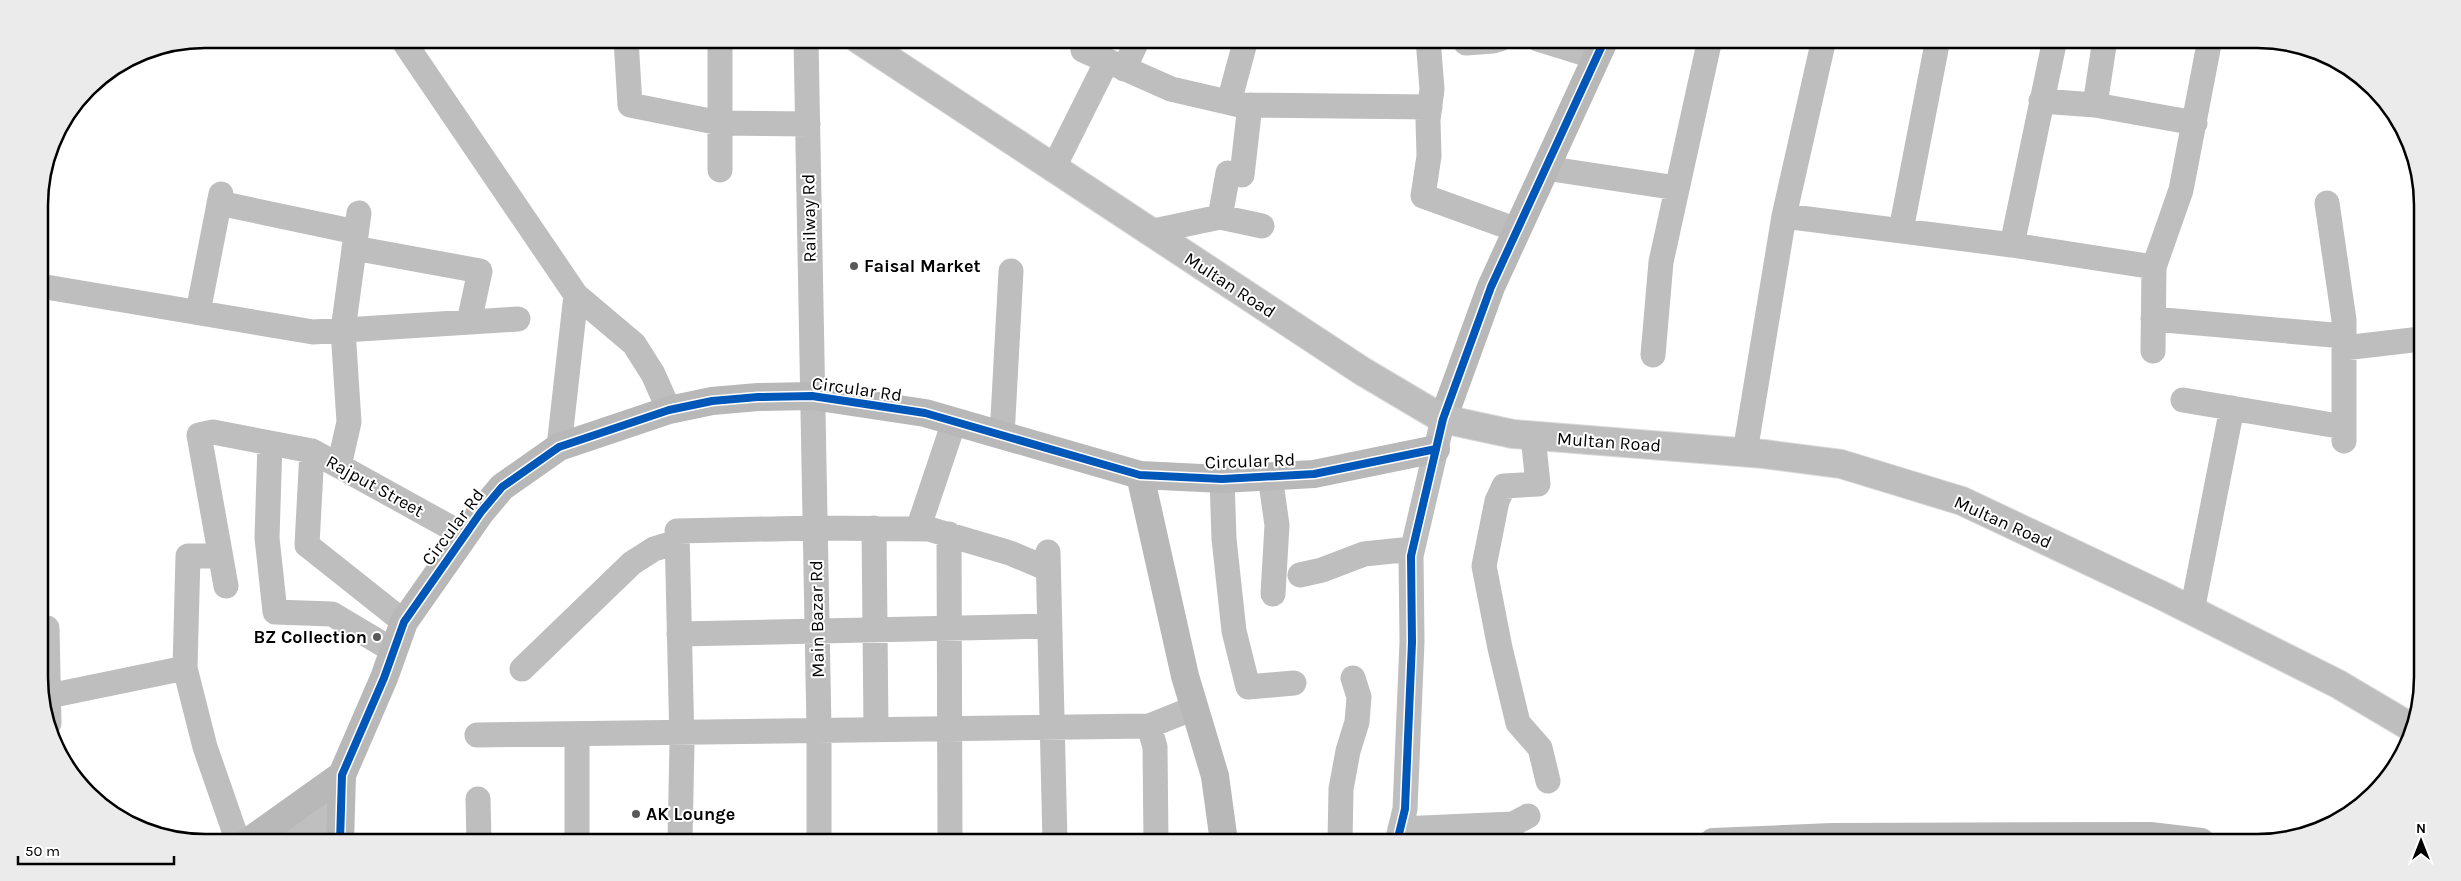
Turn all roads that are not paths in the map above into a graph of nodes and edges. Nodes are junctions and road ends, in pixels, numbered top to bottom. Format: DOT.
graph roads {
  1 [pos="408,48"];
  2 [pos="627,48"];
  3 [pos="720,48"];
  4 [pos="806,48"];
  5 [pos="872,48"];
  6 [pos="1085,48"];
  7 [pos="1130,48"];
  8 [pos="1245,48"];
  9 [pos="1429,48"];
  10 [pos="1601,48"];
  11 [pos="1708,48"];
  12 [pos="1817,48"];
  13 [pos="1936,48"];
  14 [pos="2053,48"];
  15 [pos="2104,48"];
  16 [pos="2208,48"];
  17 [pos="1116,65"];
  18 [pos="2041,101"];
  19 [pos="1239,103"];
  20 [pos="2094,105"];
  21 [pos="1430,107"];
  22 [pos="720,123"];
  23 [pos="2195,123"];
  24 [pos="808,124"];
  25 [pos="1545,168"];
  26 [pos="1053,169"];
  27 [pos="720,170"];
  28 [pos="1677,188"];
  29 [pos="2328,203"];
  30 [pos="1784,216"];
  31 [pos="1220,218"];
  32 [pos="1262,226"];
  33 [pos="1517,230"];
  34 [pos="1901,230"];
  35 [pos="356,231"];
  36 [pos="1149,232"];
  37 [pos="2012,244"];
  38 [pos="2154,267"];
  39 [pos="1011,270"];
  40 [pos="48,287"];
  41 [pos="576,296"];
  42 [pos="198,312"];
  43 [pos="518,319"];
  44 [pos="2153,319"];
  45 [pos="469,322"];
  46 [pos="343,330"];
  47 [pos="2414,339"];
  48 [pos="2344,342"];
  49 [pos="2153,350"];
  50 [pos="1653,355"];
  51 [pos="812,396"];
  52 [pos="2183,400"];
  53 [pos="2232,408"];
  54 [pos="669,410"];
  55 [pos="1443,419"];
  56 [pos="954,422"];
  57 [pos="1002,436"];
  58 [pos="1533,436"];
  59 [pos="270,443"];
  60 [pos="559,446"];
  61 [pos="1436,449"];
  62 [pos="312,451"];
  63 [pos="1745,452"];
  64 [pos="339,466"];
  65 [pos="1140,475"];
  66 [pos="1270,476"];
  67 [pos="1222,479"];
  68 [pos="815,528"];
  69 [pos="874,528"];
  70 [pos="918,529"];
  71 [pos="949,534"];
  72 [pos="464,535"];
  73 [pos="677,542"];
  74 [pos="1412,549"];
  75 [pos="220,556"];
  76 [pos="1300,575"];
  77 [pos="226,586"];
  78 [pos="1273,594"];
  79 [pos="2192,611"];
  80 [pos="404,622"];
  81 [pos="1049,626"];
  82 [pos="948,627"];
  83 [pos="875,628"];
  84 [pos="817,630"];
  85 [pos="679,634"];
  86 [pos="394,651"];
  87 [pos="48,662"];
  88 [pos="184,668"];
  89 [pos="522,669"];
  90 [pos="1353,678"];
  91 [pos="1294,683"];
  92 [pos="49,696"];
  93 [pos="1194,708"];
  94 [pos="2406,724"];
  95 [pos="1052,726"];
  96 [pos="1150,726"];
  97 [pos="820,729"];
  98 [pos="876,729"];
  99 [pos="950,729"];
  100 [pos="682,732"];
  101 [pos="477,735"];
  102 [pos="578,736"];
  103 [pos="342,775"];
  104 [pos="1548,781"];
  105 [pos="478,798"];
  106 [pos="1528,816"];
  107 [pos="1340,833"];
  108 [pos="1400,833"];
  109 [pos="1424,833"];
  110 [pos="235,834"];
  111 [pos="259,834"];
  112 [pos="340,834"];
  113 [pos="479,834"];
  114 [pos="578,834"];
  115 [pos="680,834"];
  116 [pos="820,834"];
  117 [pos="950,834"];
  118 [pos="1055,834"];
  119 [pos="1156,834"];
  120 [pos="1223,834"];
  1 -- 41 [label="street"];
  2 -- 22 [label="street"];
  3 -- 22 [label="street"];
  4 -- 24 [label="street, Railway Rd"];
  5 -- 26 [label="main road, Multan Road"];
  6 -- 17 [label="street"];
  7 -- 17 [label="street"];
  8 -- 19 [label="street"];
  9 -- 21 [label="street"];
  10 -- 25 [label="street"];
  11 -- 28 [label="street"];
  12 -- 30 [label="street"];
  13 -- 34 [label="street"];
  14 -- 18 [label="street"];
  15 -- 20 [label="street"];
  16 -- 23 [label="street"];
  17 -- 19 [label="street"];
  17 -- 26 [label="street"];
  18 -- 20 [label="street"];
  18 -- 37 [label="street"];
  19 -- 21 [label="street"];
  19 -- 31 [label="street"];
  20 -- 23 [label="street"];
  21 -- 33 [label="street"];
  22 -- 24 [label="street"];
  22 -- 27 [label="street"];
  23 -- 38 [label="street"];
  24 -- 51 [label="street, Railway Rd"];
  25 -- 28 [label="street"];
  25 -- 33 [label="street"];
  26 -- 36 [label="main road, Multan Road"];
  28 -- 50 [label="street"];
  29 -- 48 [label="street"];
  30 -- 34 [label="street"];
  30 -- 63 [label="street"];
  31 -- 32 [label="street"];
  31 -- 36 [label="street"];
  33 -- 55 [label="street"];
  34 -- 37 [label="street"];
  35 -- 42 [label="street"];
  35 -- 45 [label="street"];
  35 -- 46 [label="street"];
  36 -- 55 [label="main road, Multan Road"];
  37 -- 38 [label="street"];
  38 -- 44 [label="street"];
  39 -- 57 [label="street"];
  40 -- 42 [label="street"];
  41 -- 54 [label="street"];
  41 -- 60 [label="street"];
  42 -- 46 [label="street"];
  43 -- 45 [label="street"];
  44 -- 48 [label="street"];
  44 -- 49 [label="street"];
  45 -- 46 [label="street"];
  46 -- 64 [label="street"];
  47 -- 48 [label="street"];
  48 -- 53 [label="street"];
  51 -- 54 [label="street, Circular Rd"];
  51 -- 56 [label="street, Circular Rd"];
  51 -- 68 [label="street, Main Bazar Rd"];
  52 -- 53 [label="street"];
  53 -- 79 [label="street"];
  54 -- 60 [label="street, Circular Rd"];
  55 -- 58 [label="main road, Multan Road"];
  55 -- 61 [label="street"];
  56 -- 57 [label="street, Circular Rd"];
  56 -- 70 [label="street"];
  57 -- 65 [label="street, Circular Rd"];
  58 -- 63 [label="main road, Multan Road"];
  58 -- 104 [label="street"];
  59 -- 62 [label="street, Rajput Street"];
  59 -- 75 [label="street, Rajput Street"];
  59 -- 86 [label="street"];
  60 -- 72 [label="street, Circular Rd"];
  61 -- 66 [label="street, Circular Rd"];
  61 -- 74 [label="street"];
  62 -- 64 [label="street, Rajput Street"];
  62 -- 80 [label="street, Rajput Street"];
  63 -- 79 [label="main road, Multan Road"];
  64 -- 72 [label="street, Rajput Street"];
  65 -- 67 [label="street, Circular Rd"];
  65 -- 93 [label="street"];
  66 -- 67 [label="street, Circular Rd"];
  66 -- 78 [label="street"];
  67 -- 91 [label="street"];
  68 -- 69 [label="street"];
  68 -- 73 [label="street"];
  68 -- 84 [label="street, Main Bazar Rd"];
  69 -- 70 [label="street"];
  69 -- 83 [label="street"];
  70 -- 71 [label="street"];
  71 -- 81 [label="street"];
  71 -- 82 [label="street"];
  72 -- 80 [label="street, Circular Rd"];
  73 -- 85 [label="street"];
  73 -- 89 [label="street"];
  74 -- 76 [label="street"];
  74 -- 108 [label="street"];
  75 -- 77 [label="street"];
  75 -- 88 [label="street"];
  79 -- 94 [label="main road, Multan Road"];
  80 -- 86 [label="street, Circular Rd"];
  81 -- 82 [label="street"];
  81 -- 95 [label="street"];
  82 -- 83 [label="street"];
  82 -- 99 [label="street"];
  83 -- 84 [label="street"];
  83 -- 98 [label="street"];
  84 -- 85 [label="street"];
  84 -- 97 [label="street, Main Bazar Rd"];
  85 -- 100 [label="street"];
  86 -- 103 [label="street, Circular Rd"];
  87 -- 92 [label="street"];
  88 -- 92 [label="street"];
  88 -- 110 [label="street"];
  90 -- 107 [label="street"];
  93 -- 96 [label="street"];
  93 -- 120 [label="street"];
  95 -- 96 [label="street"];
  95 -- 99 [label="street"];
  95 -- 118 [label="street"];
  96 -- 119 [label="street"];
  97 -- 98 [label="street"];
  97 -- 100 [label="street"];
  97 -- 116 [label="street, Main Bazar Rd"];
  98 -- 99 [label="street"];
  99 -- 117 [label="street"];
  100 -- 102 [label="street"];
  100 -- 115 [label="street"];
  101 -- 102 [label="street"];
  102 -- 114 [label="street"];
  103 -- 111 [label="street"];
  103 -- 112 [label="street, Circular Rd"];
  105 -- 113 [label="street"];
  106 -- 109 [label="street"];
}
